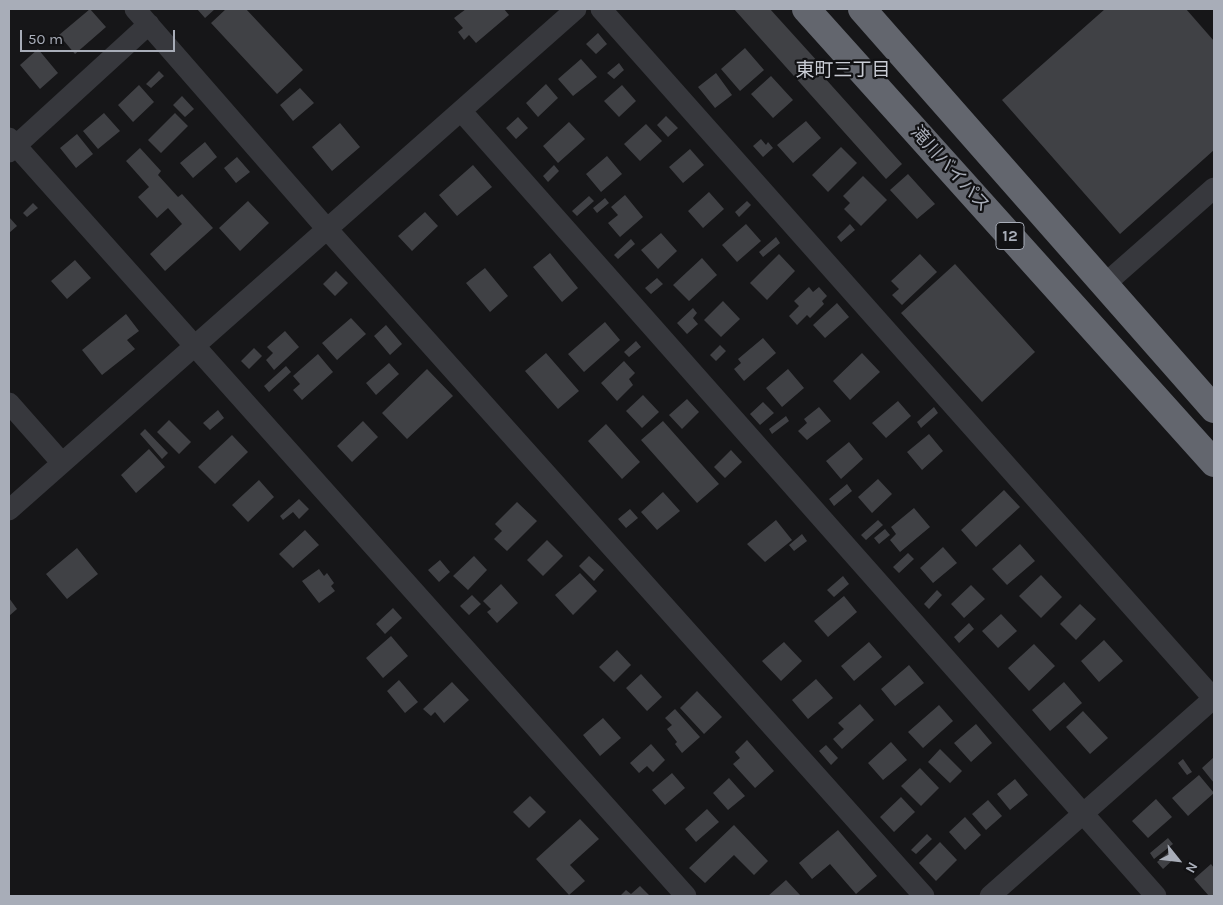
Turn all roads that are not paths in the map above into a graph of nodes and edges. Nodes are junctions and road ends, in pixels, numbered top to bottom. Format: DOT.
graph roads {
  1 [pos="576,9"];
  2 [pos="601,9"];
  3 [pos="806,9"];
  4 [pos="862,9"];
  5 [pos="142,16"];
  6 [pos="462,112"];
  7 [pos="11,146"];
  8 [pos="1214,188"];
  9 [pos="327,228"];
  10 [pos="1105,284"];
  11 [pos="194,346"];
  12 [pos="9,403"];
  13 [pos="1214,409"];
  14 [pos="62,463"];
  15 [pos="1214,463"];
  16 [pos="9,510"];
  17 [pos="1214,699"];
  18 [pos="1082,813"];
  19 [pos="686,896"];
  20 [pos="924,896"];
  21 [pos="990,896"];
  22 [pos="1156,896"];
  1 -- 6 [label="street"];
  2 -- 17 [label="street"];
  3 -- 15 [label="highway, 滝川バイパス / 12"];
  4 -- 10 [label="highway, 12"];
  5 -- 7 [label="street"];
  5 -- 9 [label="street"];
  6 -- 9 [label="street"];
  6 -- 18 [label="street"];
  7 -- 11 [label="street"];
  8 -- 10 [label="street"];
  9 -- 11 [label="street"];
  9 -- 20 [label="street"];
  10 -- 13 [label="highway, 12"];
  11 -- 14 [label="street"];
  11 -- 19 [label="street"];
  12 -- 14 [label="street"];
  14 -- 16 [label="street"];
  17 -- 18 [label="street"];
  18 -- 21 [label="street"];
  18 -- 22 [label="street"];
}
